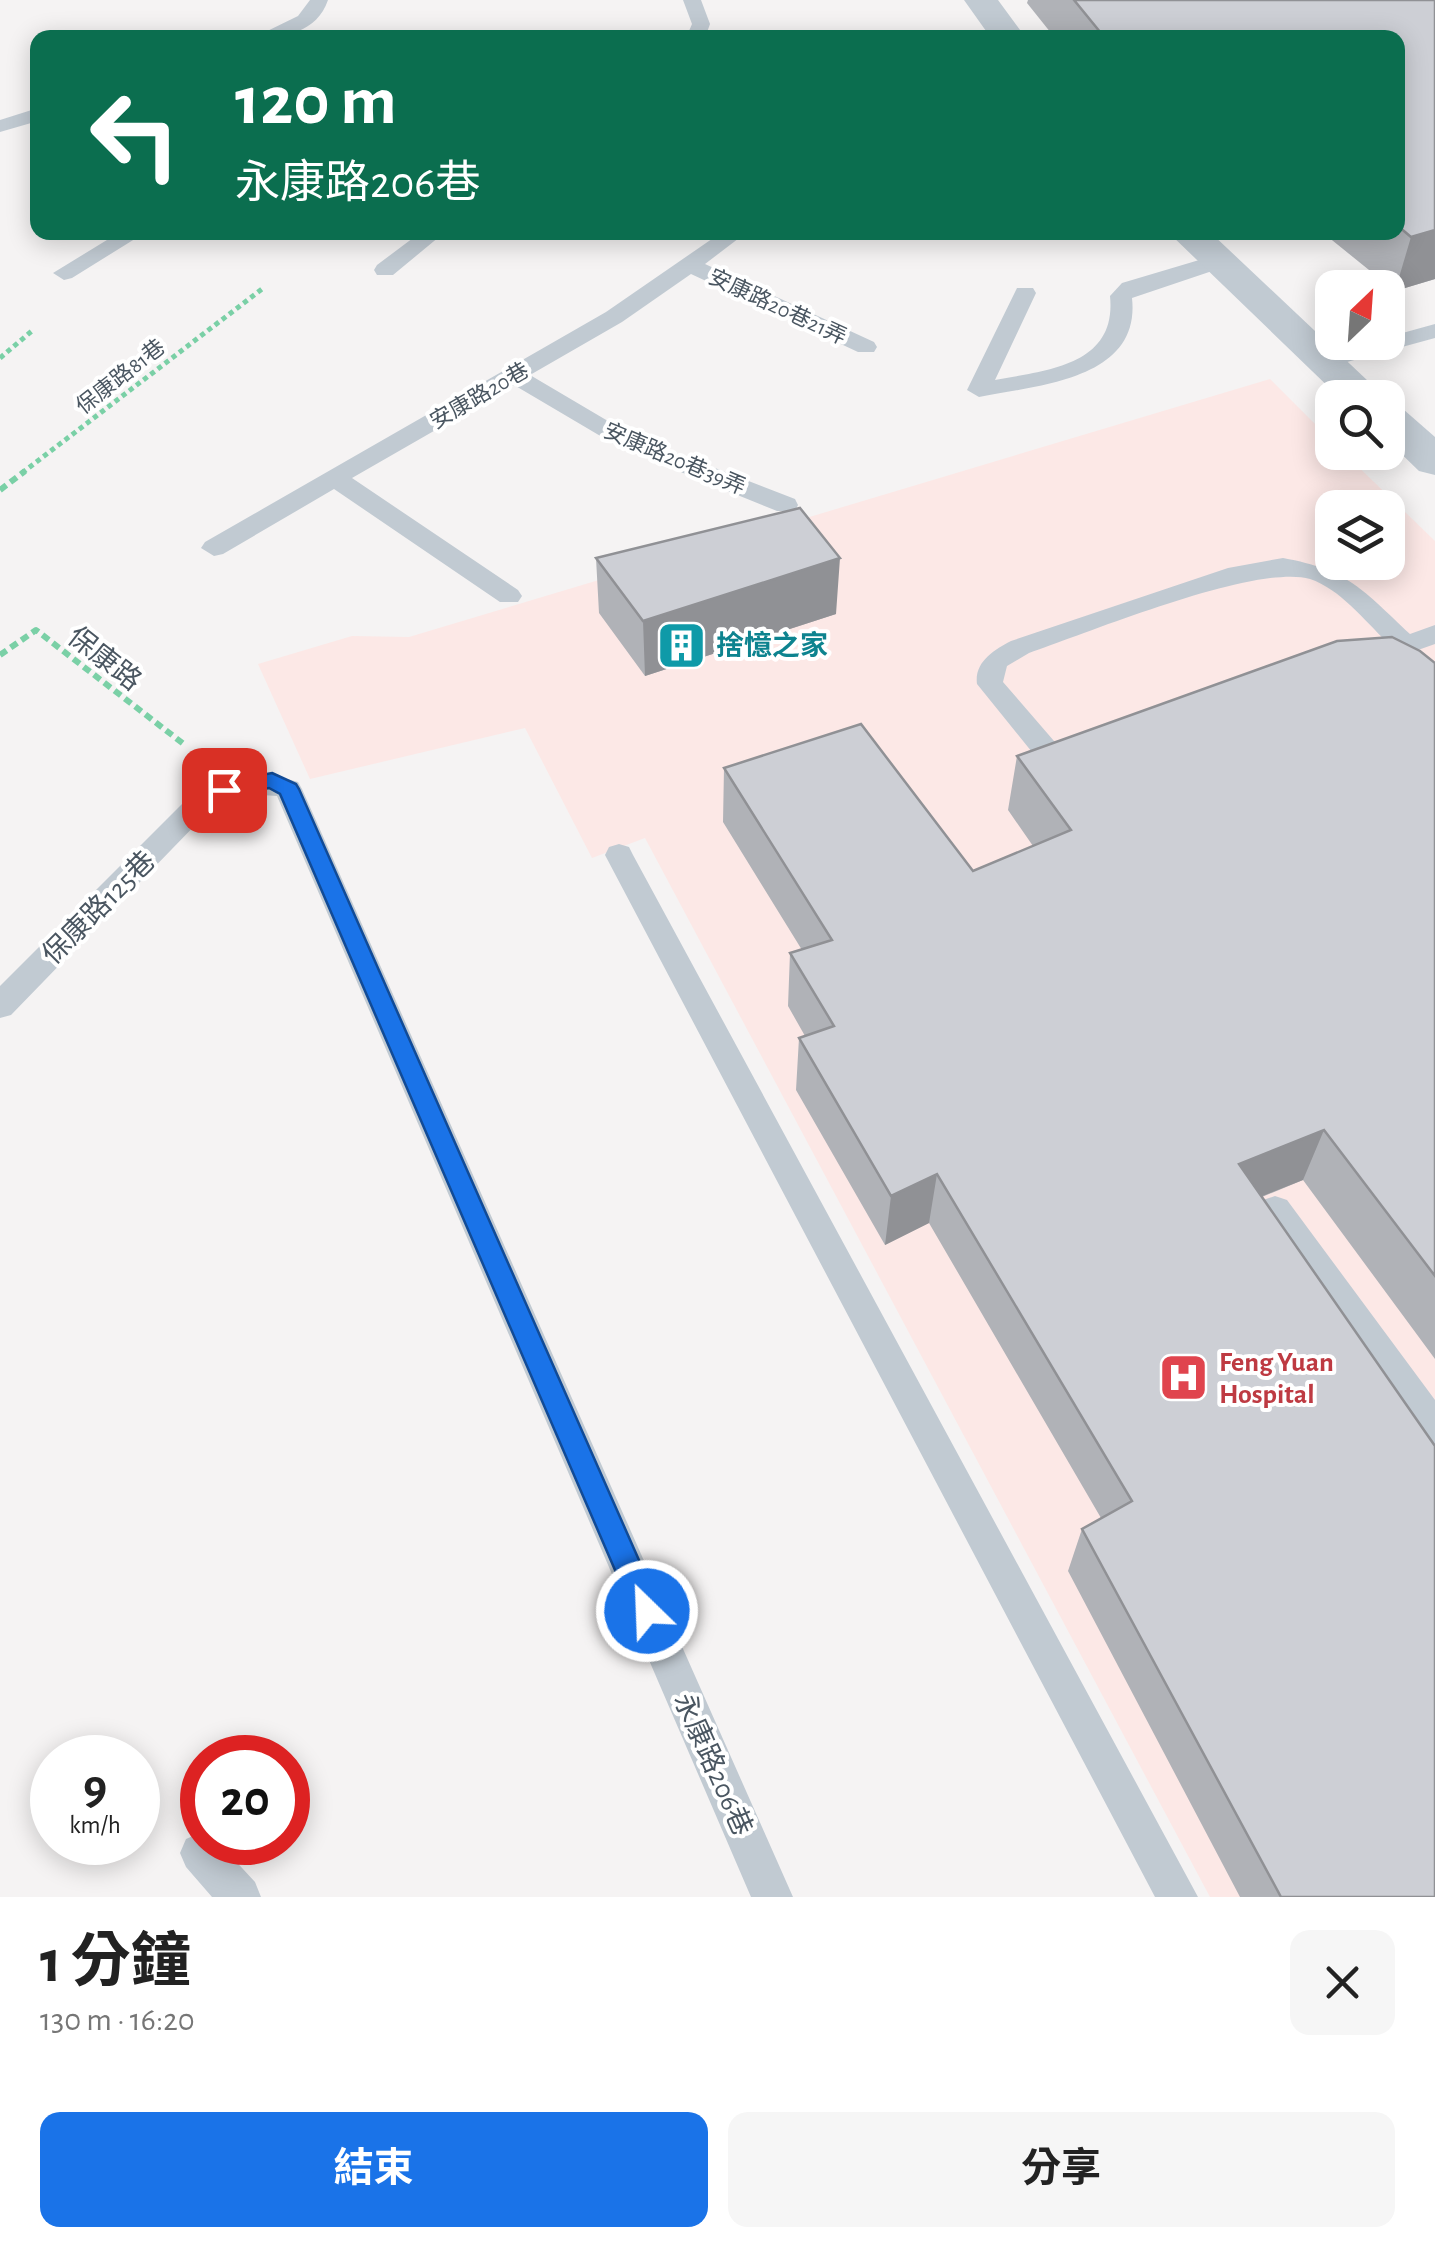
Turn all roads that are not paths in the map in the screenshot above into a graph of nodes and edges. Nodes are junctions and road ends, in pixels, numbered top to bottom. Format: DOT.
graph roads {
  1 [pos="319,0"];
  2 [pos="692,0"];
  3 [pos="981,0"];
  4 [pos="282,30"];
  5 [pos="697,30"];
  6 [pos="1003,30"];
  7 [pos="30,117"];
  8 [pos="0,126"];
  9 [pos="122,240"];
  10 [pos="424,240"];
  11 [pos="725,240"];
  12 [pos="1195,240"];
  13 [pos="1216,262"];
  14 [pos="689,265"];
  15 [pos="385,270"];
  16 [pos="64,272"];
  17 [pos="1025,293"];
  18 [pos="1435,331"];
  19 [pos="866,347"];
  20 [pos="1325,361"];
  21 [pos="514,376"];
  22 [pos="1346,380"];
  23 [pos="1405,434"];
  24 [pos="1435,462"];
  25 [pos="335,478"];
  26 [pos="786,505"];
  27 [pos="214,548"];
  28 [pos="510,596"];
  29 [pos="1435,634"];
  30 [pos="1406,645"];
  31 [pos="1379,655"];
  32 [pos="1342,668"];
  33 [pos="1402,678"];
  34 [pos="1102,754"];
  35 [pos="248,782"];
  36 [pos="620,856"];
  37 [pos="0,1006"];
  38 [pos="1275,1210"];
  39 [pos="1435,1429"];
  40 [pos="211,1865"];
  41 [pos="240,1897"];
  42 [pos="772,1897"];
  43 [pos="1177,1897"];
  1 -- 4 [label="lane"];
  2 -- 5 [label="lane"];
  3 -- 6 [label="street"];
  7 -- 8 [label="lane"];
  9 -- 16 [label="lane"];
  10 -- 15 [label="lane"];
  11 -- 14 [label="lane, 安康路20巷"];
  12 -- 13 [label="street"];
  13 -- 17 [label="lane"];
  13 -- 20 [label="street"];
  14 -- 19 [label="lane, 安康路20巷21弄"];
  14 -- 21 [label="lane, 安康路20巷"];
  18 -- 20 [label="lane"];
  20 -- 22 [label="street"];
  21 -- 25 [label="lane, 安康路20巷"];
  21 -- 26 [label="lane, 安康路20巷39弄"];
  23 -- 24 [label="street"];
  25 -- 27 [label="lane, 安康路20巷"];
  25 -- 28 [label="lane"];
  29 -- 30 [label="lane"];
  30 -- 31 [label="lane"];
  30 -- 34 [label="lane"];
  31 -- 32 [label="lane"];
  31 -- 33 [label="lane"];
  35 -- 37 [label="lane, 保康路125巷"];
  35 -- 42 [label="lane, 永康路206巷"];
  36 -- 43 [label="lane"];
  38 -- 39 [label="lane"];
  40 -- 41 [label="lane"];
}
